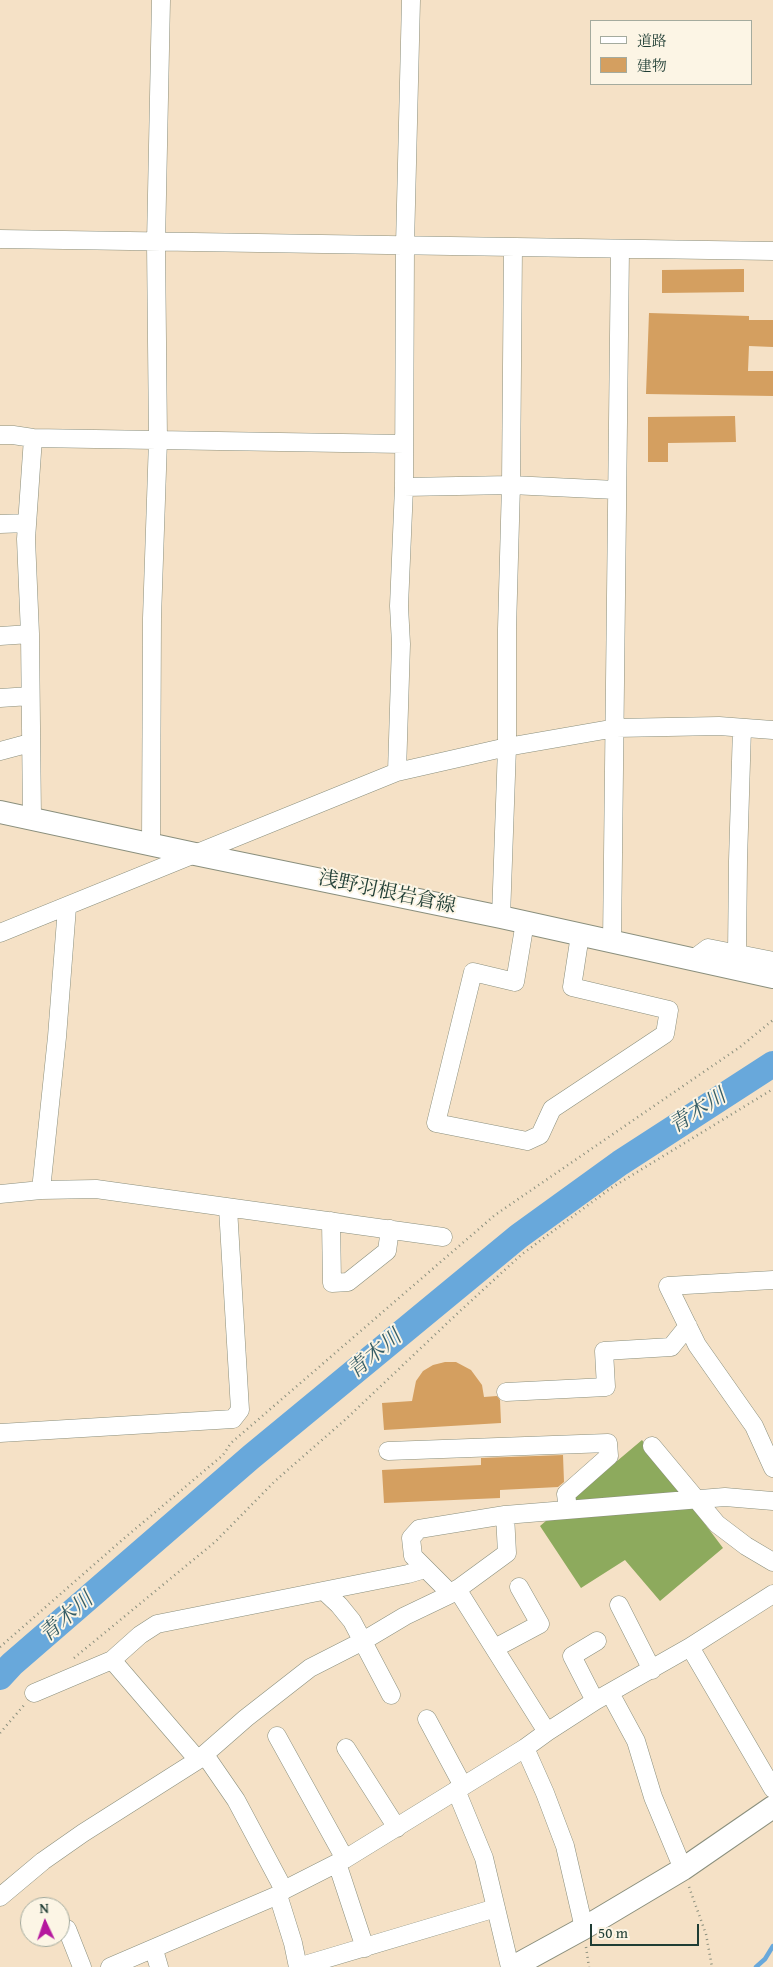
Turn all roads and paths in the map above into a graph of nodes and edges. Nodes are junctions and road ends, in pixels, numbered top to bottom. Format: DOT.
graph roads {
  1 [pos="161,0"];
  2 [pos="410,0"];
  3 [pos="0,239"];
  4 [pos="156,242"];
  5 [pos="405,245"];
  6 [pos="513,247"];
  7 [pos="620,249"];
  8 [pos="773,251"];
  9 [pos="0,435"];
  10 [pos="33,438"];
  11 [pos="158,440"];
  12 [pos="404,444"];
  13 [pos="510,485"];
  14 [pos="404,487"];
  15 [pos="616,490"];
  16 [pos="27,523"];
  17 [pos="0,524"];
  18 [pos="30,634"];
  19 [pos="0,636"];
  20 [pos="30,696"];
  21 [pos="0,698"];
  22 [pos="616,728"];
  23 [pos="742,728"];
  24 [pos="773,730"];
  25 [pos="30,743"];
  26 [pos="507,747"];
  27 [pos="0,751"];
  28 [pos="397,772"];
  29 [pos="0,812"];
  30 [pos="32,819"];
  31 [pos="151,844"];
  32 [pos="195,854"];
  33 [pos="67,907"];
  34 [pos="501,917"];
  35 [pos="525,922"];
  36 [pos="0,932"];
  37 [pos="580,935"];
  38 [pos="612,942"];
  39 [pos="737,954"];
  40 [pos="773,961"];
  41 [pos="703,962"];
  42 [pos="773,977"];
  43 [pos="773,1020"];
  44 [pos="773,1089"];
  45 [pos="41,1190"];
  46 [pos="0,1194"];
  47 [pos="228,1208"];
  48 [pos="331,1221"];
  49 [pos="390,1230"];
  50 [pos="443,1237"];
  51 [pos="773,1280"];
  52 [pos="688,1326"];
  53 [pos="506,1392"];
  54 [pos="0,1433"];
  55 [pos="652,1446"];
  56 [pos="388,1451"];
  57 [pos="773,1468"];
  58 [pos="697,1500"];
  59 [pos="773,1500"];
  60 [pos="568,1509"];
  61 [pos="505,1515"];
  62 [pos="773,1562"];
  63 [pos="425,1569"];
  64 [pos="519,1587"];
  65 [pos="324,1591"];
  66 [pos="454,1591"];
  67 [pos="773,1594"];
  68 [pos="619,1605"];
  69 [pos="363,1641"];
  70 [pos="597,1641"];
  71 [pos="0,1647"];
  72 [pos="690,1647"];
  73 [pos="495,1648"];
  74 [pos="112,1660"];
  75 [pos="70,1661"];
  76 [pos="652,1670"];
  77 [pos="34,1693"];
  78 [pos="390,1695"];
  79 [pos="603,1697"];
  80 [pos="427,1719"];
  81 [pos="547,1732"];
  82 [pos="0,1734"];
  83 [pos="277,1736"];
  84 [pos="346,1748"];
  85 [pos="525,1748"];
  86 [pos="201,1758"];
  87 [pos="460,1788"];
  88 [pos="773,1789"];
  89 [pos="773,1807"];
  90 [pos="397,1828"];
  91 [pos="341,1861"];
  92 [pos="683,1868"];
  93 [pos="281,1893"];
  94 [pos="0,1897"];
  95 [pos="496,1908"];
  96 [pos="584,1928"];
  97 [pos="70,1937"];
  98 [pos="364,1948"];
  99 [pos="154,1950"];
  100 [pos="82,1967"];
  101 [pos="110,1967"];
  102 [pos="159,1967"];
  103 [pos="298,1967"];
  104 [pos="512,1967"];
  105 [pos="712,1967"];
  1 -- 4 [label="street"];
  2 -- 5 [label="street"];
  3 -- 4 [label="street"];
  4 -- 5 [label="street"];
  4 -- 11 [label="street"];
  5 -- 6 [label="street"];
  5 -- 12 [label="street"];
  6 -- 7 [label="street"];
  6 -- 13 [label="street"];
  7 -- 8 [label="street"];
  7 -- 15 [label="street"];
  9 -- 10 [label="street"];
  10 -- 11 [label="street"];
  10 -- 16 [label="street"];
  11 -- 12 [label="street"];
  11 -- 31 [label="street"];
  12 -- 14 [label="street"];
  13 -- 14 [label="street"];
  13 -- 15 [label="street"];
  13 -- 26 [label="street"];
  14 -- 28 [label="street"];
  15 -- 22 [label="street"];
  16 -- 17 [label="street"];
  16 -- 18 [label="street"];
  18 -- 19 [label="street"];
  18 -- 20 [label="street"];
  20 -- 21 [label="street"];
  20 -- 25 [label="street"];
  22 -- 23 [label="street"];
  22 -- 26 [label="street"];
  22 -- 38 [label="street"];
  23 -- 24 [label="street"];
  23 -- 39 [label="street"];
  25 -- 27 [label="street"];
  25 -- 30 [label="street"];
  26 -- 28 [label="street"];
  26 -- 34 [label="street"];
  28 -- 32 [label="street"];
  29 -- 30 [label="main road, 浅野羽根岩倉線"];
  30 -- 31 [label="main road, 浅野羽根岩倉線"];
  31 -- 32 [label="main road, 浅野羽根岩倉線"];
  32 -- 33 [label="street"];
  32 -- 34 [label="main road, 浅野羽根岩倉線"];
  33 -- 36 [label="street"];
  33 -- 45 [label="street"];
  34 -- 35 [label="main road, 浅野羽根岩倉線"];
  35 -- 37 [label="main road, 浅野羽根岩倉線"];
  35 -- 37 [label="street"];
  37 -- 38 [label="main road, 浅野羽根岩倉線"];
  38 -- 41 [label="main road, 浅野羽根岩倉線"];
  39 -- 40 [label="street"];
  39 -- 41 [label="street"];
  41 -- 42 [label="main road, 浅野羽根岩倉線"];
  43 -- 71 [label="path"];
  44 -- 75 [label="path"];
  45 -- 46 [label="street"];
  45 -- 47 [label="street"];
  47 -- 48 [label="street"];
  47 -- 54 [label="street"];
  48 -- 49 [label="street"];
  48 -- 49 [label="street"];
  49 -- 50 [label="street"];
  51 -- 52 [label="street"];
  52 -- 53 [label="street"];
  52 -- 57 [label="street"];
  55 -- 58 [label="street"];
  56 -- 60 [label="street"];
  58 -- 59 [label="street"];
  58 -- 60 [label="street"];
  58 -- 62 [label="street"];
  60 -- 61 [label="street"];
  61 -- 63 [label="street"];
  61 -- 66 [label="street"];
  63 -- 65 [label="street"];
  63 -- 66 [label="street"];
  64 -- 73 [label="street"];
  65 -- 69 [label="street"];
  65 -- 74 [label="street"];
  66 -- 69 [label="street"];
  66 -- 73 [label="street"];
  67 -- 72 [label="street"];
  68 -- 76 [label="street"];
  69 -- 78 [label="street"];
  69 -- 86 [label="street"];
  70 -- 79 [label="street"];
  72 -- 76 [label="street"];
  72 -- 88 [label="street"];
  73 -- 81 [label="street"];
  74 -- 77 [label="street"];
  74 -- 86 [label="street"];
  76 -- 79 [label="street"];
  77 -- 82 [label="path"];
  79 -- 81 [label="street"];
  79 -- 92 [label="street"];
  80 -- 87 [label="street"];
  81 -- 85 [label="street"];
  83 -- 91 [label="street"];
  84 -- 90 [label="street"];
  85 -- 87 [label="street"];
  85 -- 96 [label="street"];
  86 -- 93 [label="street"];
  86 -- 94 [label="street"];
  87 -- 90 [label="street"];
  87 -- 95 [label="street"];
  89 -- 92 [label="main road"];
  90 -- 91 [label="street"];
  91 -- 93 [label="street"];
  91 -- 98 [label="street"];
  92 -- 96 [label="main road"];
  92 -- 105 [label="path"];
  93 -- 99 [label="street"];
  93 -- 103 [label="street"];
  95 -- 98 [label="street"];
  95 -- 104 [label="street"];
  96 -- 104 [label="main road"];
  97 -- 100 [label="street"];
  98 -- 103 [label="street"];
  99 -- 101 [label="street"];
  99 -- 102 [label="street"];
}
